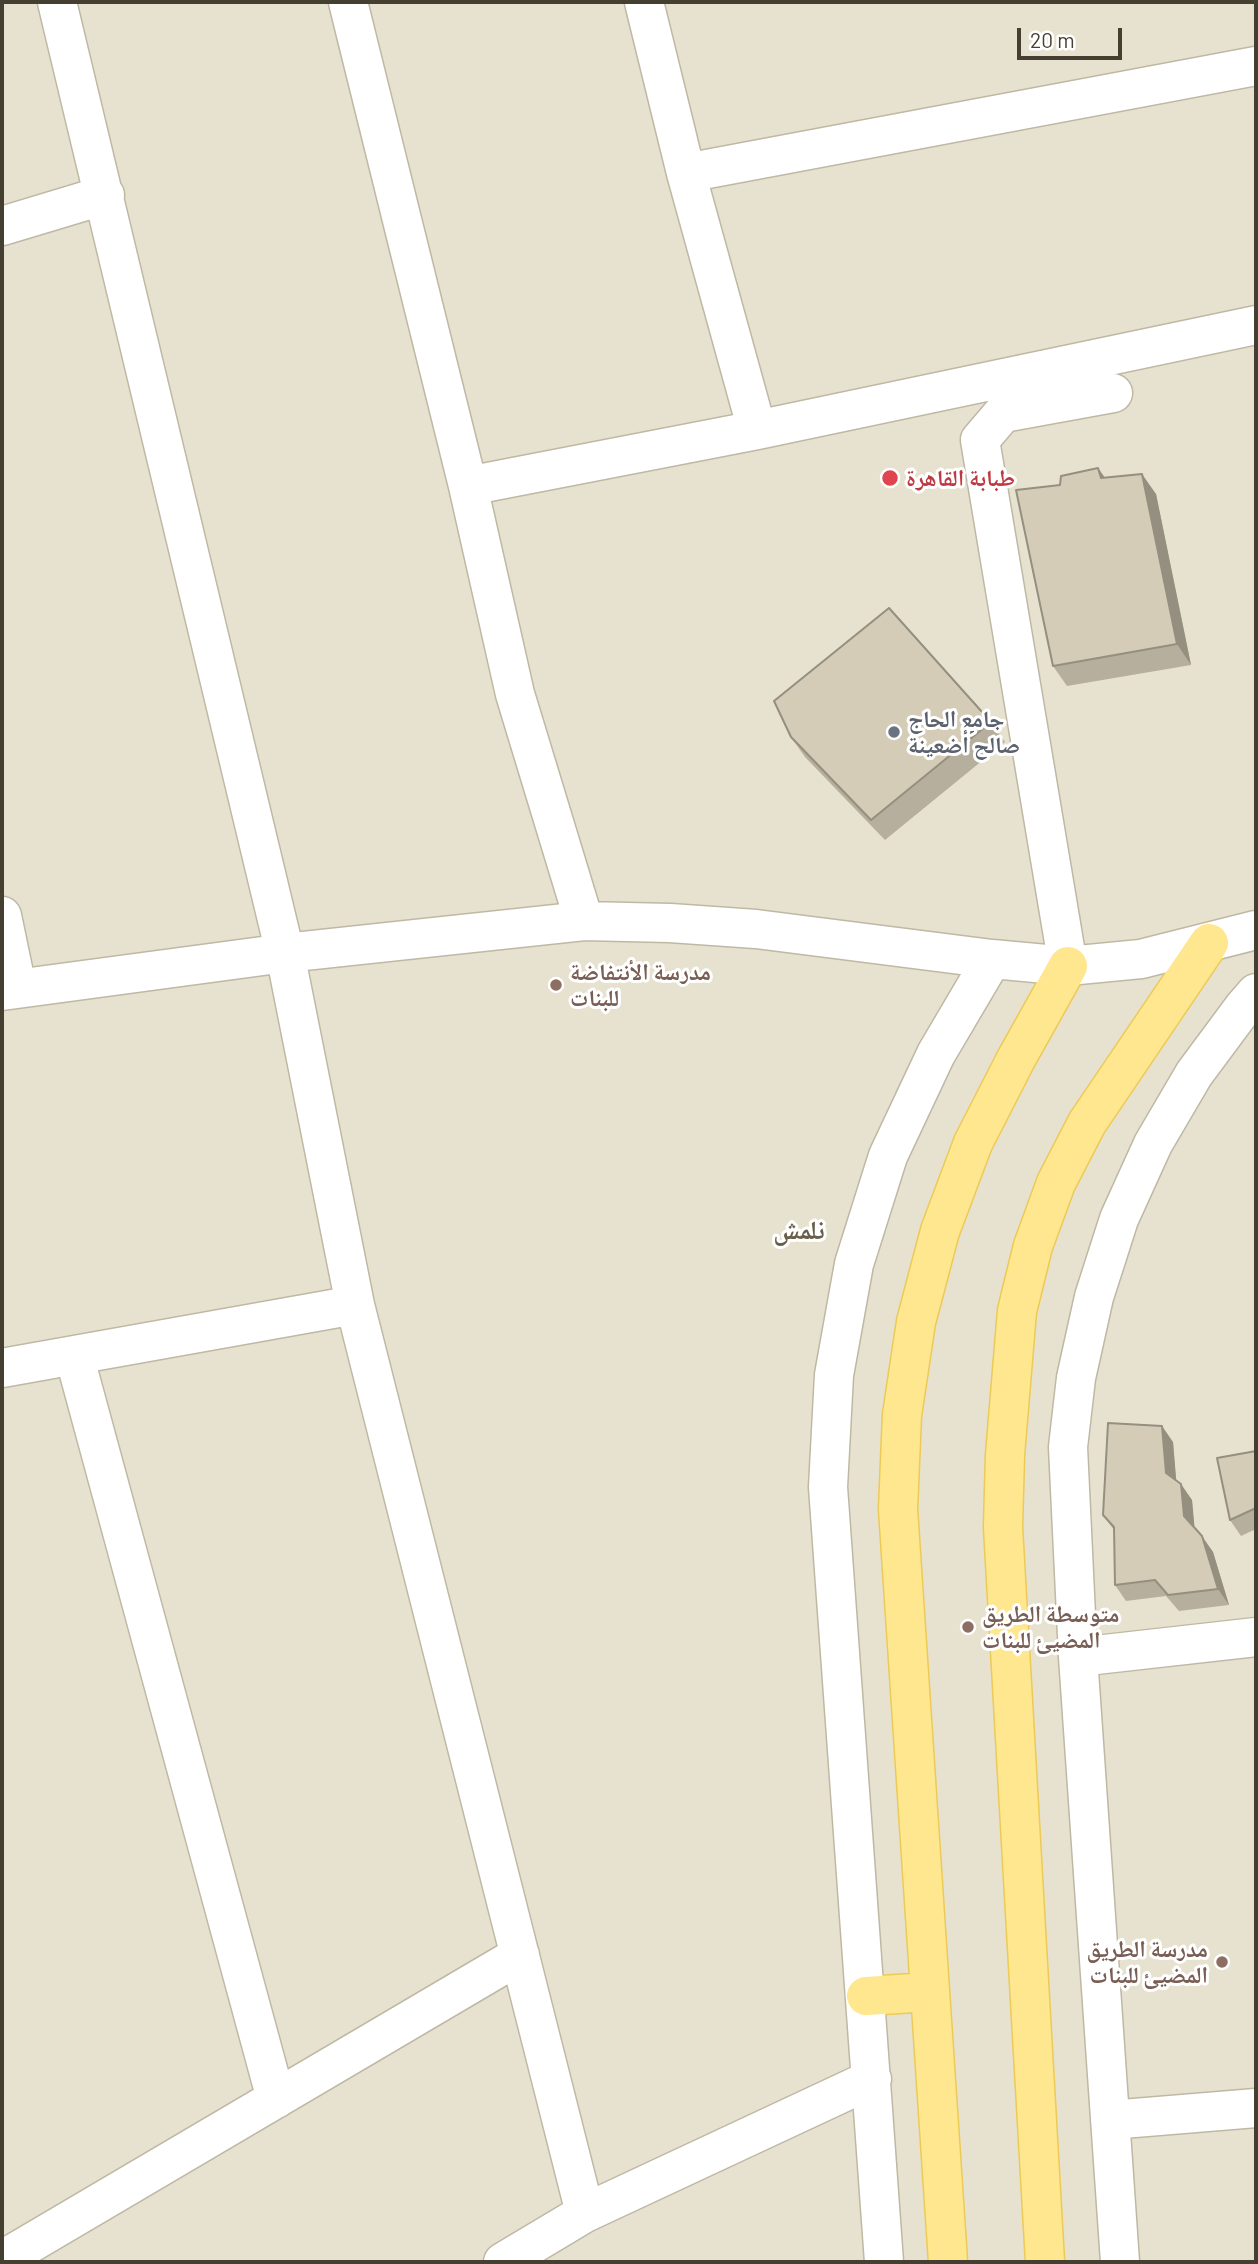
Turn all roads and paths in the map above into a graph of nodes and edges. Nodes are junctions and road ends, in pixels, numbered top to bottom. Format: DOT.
graph roads {
  1 [pos="57,2"];
  2 [pos="348,2"];
  3 [pos="644,2"];
  4 [pos="1256,66"];
  5 [pos="686,173"];
  6 [pos="105,195"];
  7 [pos="2,226"];
  8 [pos="1256,325"];
  9 [pos="1113,393"];
  10 [pos="757,430"];
  11 [pos="468,486"];
  12 [pos="2,916"];
  13 [pos="584,921"];
  14 [pos="1256,930"];
  15 [pos="1209,943"];
  16 [pos="285,953"];
  17 [pos="992,959"];
  18 [pos="1068,966"];
  19 [pos="9,989"];
  20 [pos="1256,993"];
  21 [pos="355,1304"];
  22 [pos="74,1355"];
  23 [pos="2,1368"];
  24 [pos="1256,1637"];
  25 [pos="1078,1657"];
  26 [pos="520,1955"];
  27 [pos="930,1992"];
  28 [pos="866,1996"];
  29 [pos="872,2079"];
  30 [pos="276,2099"];
  31 [pos="1256,2108"];
  32 [pos="1110,2120"];
  33 [pos="585,2213"];
  34 [pos="3,2253"];
  35 [pos="503,2262"];
  36 [pos="884,2262"];
  37 [pos="948,2262"];
  38 [pos="1045,2262"];
  39 [pos="1119,2262"];
  1 -- 6 [label="street"];
  2 -- 11 [label="street"];
  3 -- 5 [label="street"];
  4 -- 5 [label="street"];
  5 -- 10 [label="street"];
  6 -- 7 [label="street"];
  6 -- 16 [label="street"];
  8 -- 10 [label="street"];
  9 -- 18 [label="street"];
  10 -- 11 [label="street"];
  11 -- 13 [label="street"];
  12 -- 19 [label="street"];
  13 -- 16 [label="street"];
  13 -- 17 [label="street"];
  14 -- 15 [label="street"];
  15 -- 18 [label="street"];
  15 -- 38 [label="main road"];
  16 -- 19 [label="street"];
  16 -- 21 [label="street"];
  17 -- 18 [label="street"];
  17 -- 28 [label="street"];
  18 -- 27 [label="main road"];
  20 -- 25 [label="street"];
  21 -- 22 [label="street"];
  21 -- 26 [label="street"];
  22 -- 23 [label="street"];
  22 -- 30 [label="street"];
  24 -- 25 [label="street"];
  25 -- 32 [label="street"];
  26 -- 30 [label="street"];
  26 -- 33 [label="street"];
  27 -- 28 [label="main road"];
  27 -- 37 [label="main road"];
  28 -- 29 [label="street"];
  29 -- 33 [label="street"];
  29 -- 36 [label="street"];
  30 -- 34 [label="street"];
  31 -- 32 [label="street"];
  32 -- 39 [label="street"];
  33 -- 35 [label="street"];
}
